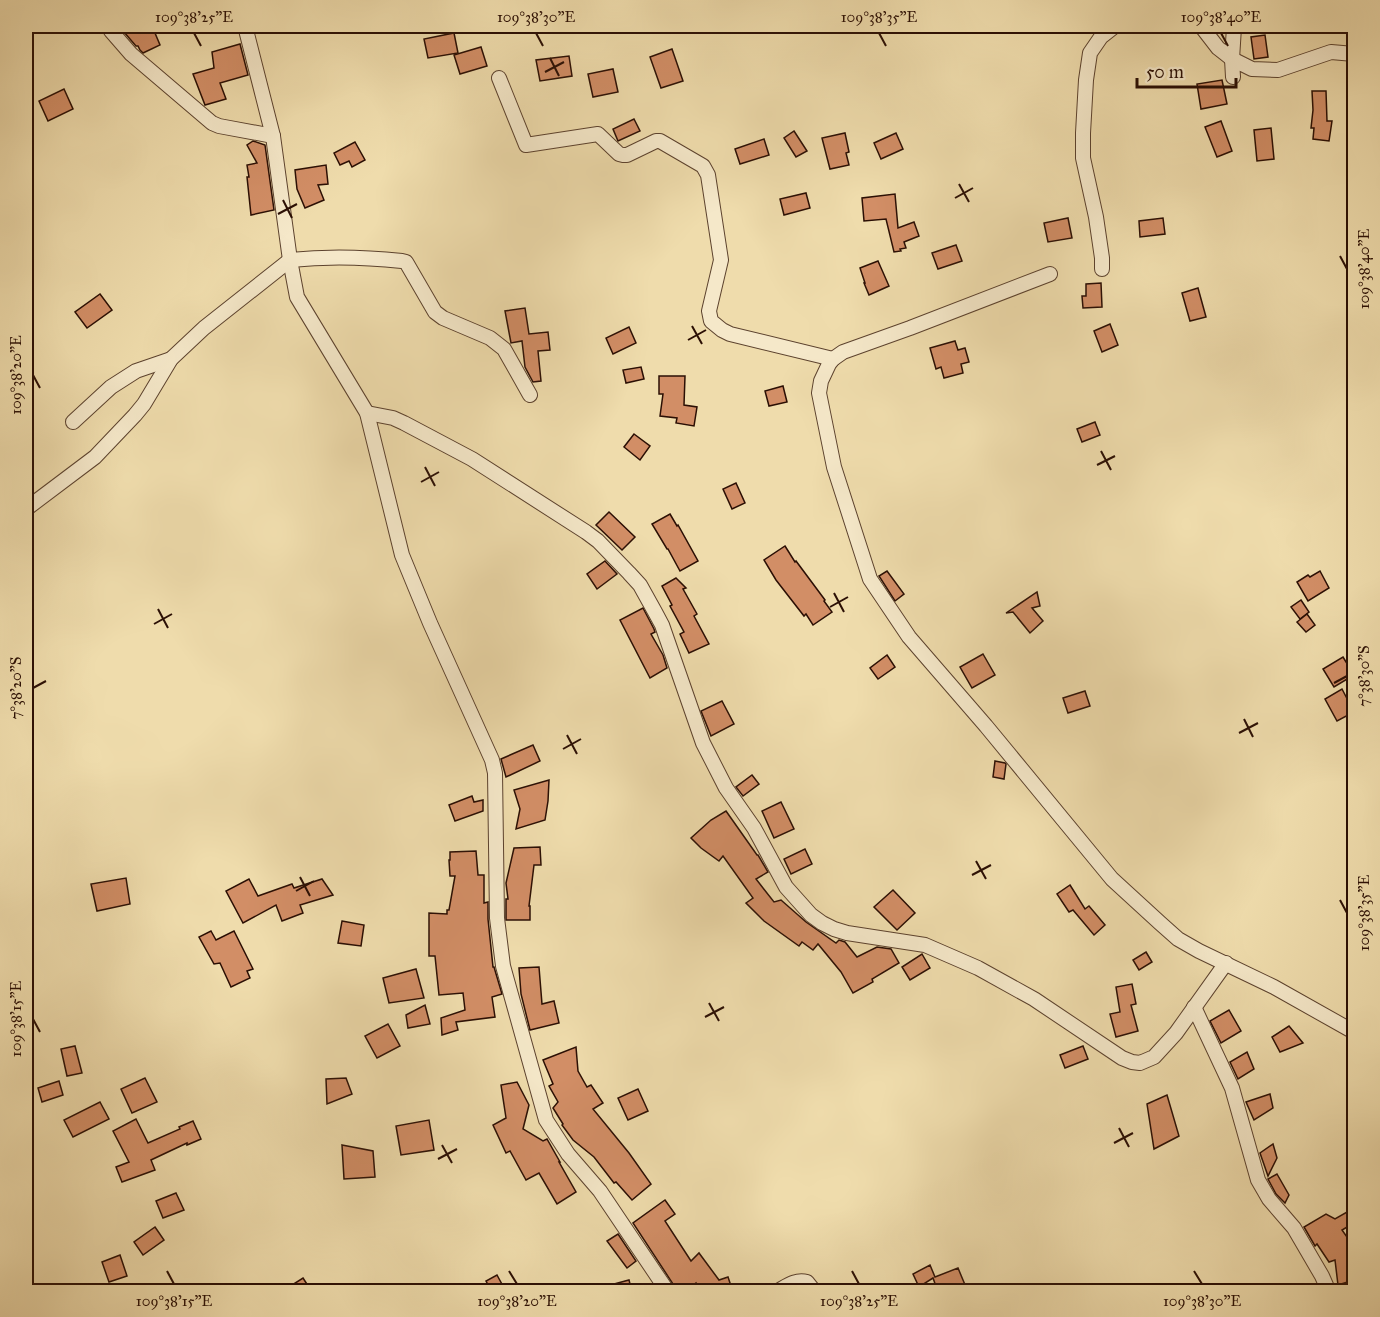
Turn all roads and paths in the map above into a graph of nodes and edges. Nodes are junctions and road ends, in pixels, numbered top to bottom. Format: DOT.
graph roads {
  1 [pos="108,26"];
  2 [pos="245,26"];
  3 [pos="1115,26"];
  4 [pos="1201,26"];
  5 [pos="1234,27"];
  6 [pos="1354,54"];
  7 [pos="1232,59"];
  8 [pos="1233,77"];
  9 [pos="499,78"];
  10 [pos="273,136"];
  11 [pos="290,260"];
  12 [pos="1102,269"];
  13 [pos="1050,274"];
  14 [pos="171,358"];
  15 [pos="833,359"];
  16 [pos="530,395"];
  17 [pos="367,413"];
  18 [pos="73,422"];
  19 [pos="26,509"];
  20 [pos="1226,963"];
  21 [pos="1194,1007"];
  22 [pos="1354,1032"];
  23 [pos="668,1292"];
  24 [pos="777,1292"];
  25 [pos="815,1292"];
  26 [pos="1329,1292"];
  1 -- 10 [label="street"];
  2 -- 10 [label="street"];
  3 -- 12 [label="street"];
  4 -- 7 [label="street"];
  5 -- 7 [label="street"];
  6 -- 7 [label="street"];
  7 -- 8 [label="street"];
  9 -- 15 [label="street"];
  10 -- 11 [label="street"];
  11 -- 14 [label="street"];
  11 -- 16 [label="street"];
  11 -- 17 [label="street"];
  13 -- 15 [label="street"];
  14 -- 18 [label="street"];
  14 -- 19 [label="street"];
  15 -- 20 [label="street"];
  17 -- 21 [label="street"];
  17 -- 23 [label="street"];
  20 -- 21 [label="street"];
  20 -- 22 [label="street"];
  21 -- 26 [label="street"];
  24 -- 25 [label="street"];
}
